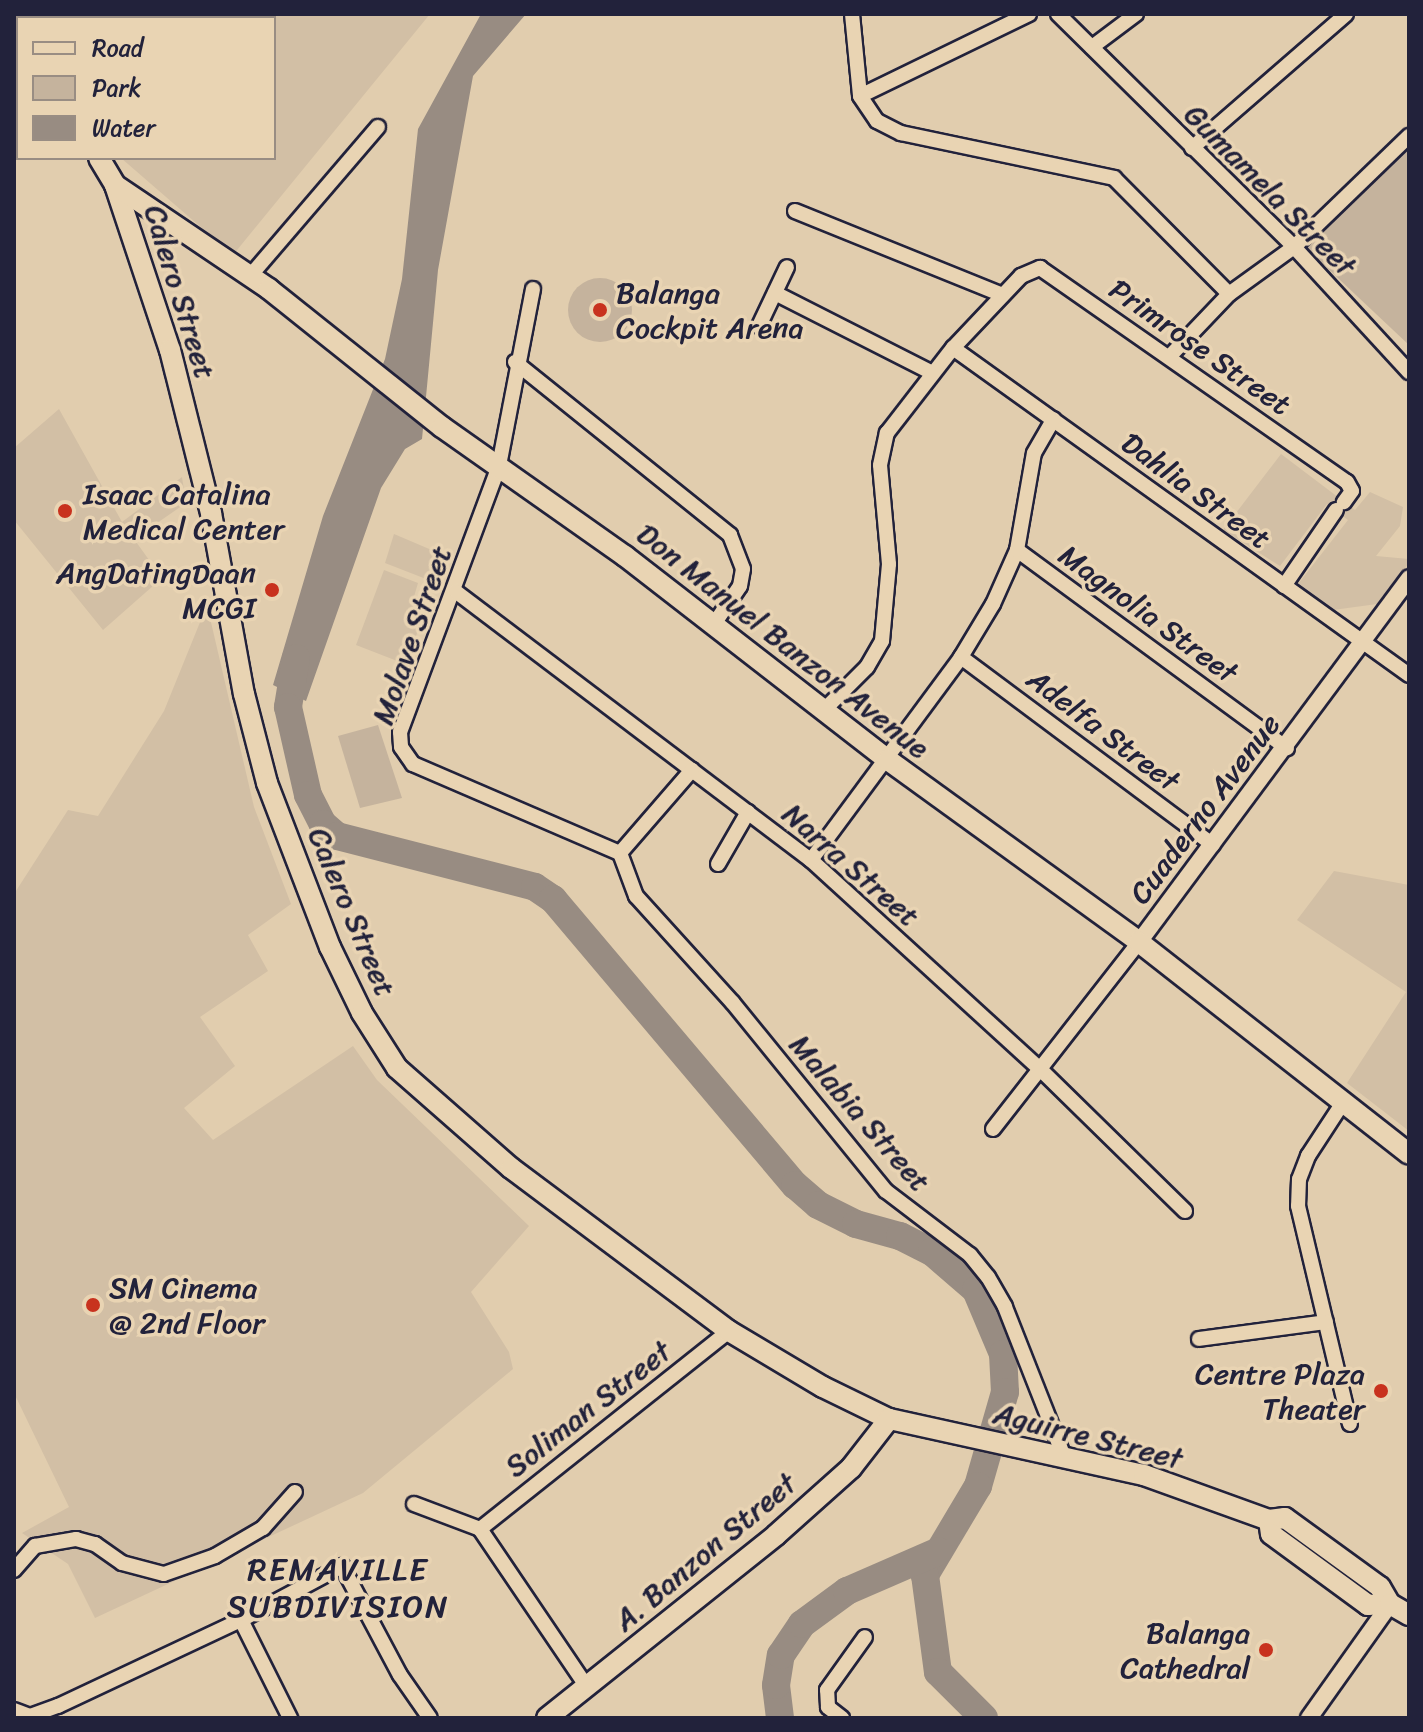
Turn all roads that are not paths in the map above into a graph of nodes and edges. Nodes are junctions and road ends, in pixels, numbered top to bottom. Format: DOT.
graph roads {
  1 [pos="852,14"];
  2 [pos="1029,14"];
  3 [pos="1058,14"];
  4 [pos="1136,14"];
  5 [pos="1346,14"];
  6 [pos="1092,47"];
  7 [pos="860,96"];
  8 [pos="378,127"];
  9 [pos="1409,136"];
  10 [pos="1192,148"];
  11 [pos="100,160"];
  12 [pos="115,185"];
  13 [pos="795,211"];
  14 [pos="1294,247"];
  15 [pos="787,267"];
  16 [pos="251,275"];
  17 [pos="533,289"];
  18 [pos="775,293"];
  19 [pos="1229,294"];
  20 [pos="1003,295"];
  21 [pos="759,326"];
  22 [pos="953,348"];
  23 [pos="1170,356"];
  24 [pos="515,362"];
  25 [pos="931,372"];
  26 [pos="1409,372"];
  27 [pos="1054,419"];
  28 [pos="499,466"];
  29 [pos="1017,550"];
  30 [pos="1409,578"];
  31 [pos="1284,586"];
  32 [pos="455,591"];
  33 [pos="714,624"];
  34 [pos="1361,641"];
  35 [pos="961,657"];
  36 [pos="1409,675"];
  37 [pos="825,709"];
  38 [pos="1287,748"];
  39 [pos="888,760"];
  40 [pos="692,770"];
  41 [pos="748,812"];
  42 [pos="1213,845"];
  43 [pos="620,853"];
  44 [pos="811,860"];
  45 [pos="718,864"];
  46 [pos="1139,942"];
  47 [pos="1040,1069"];
  48 [pos="1342,1104"];
  49 [pos="993,1129"];
  50 [pos="1409,1154"];
  51 [pos="1185,1211"];
  52 [pos="1326,1322"];
  53 [pos="729,1331"];
  54 [pos="1199,1339"];
  55 [pos="889,1419"];
  56 [pos="1350,1424"];
  57 [pos="1064,1457"];
  58 [pos="295,1492"];
  59 [pos="414,1504"];
  60 [pos="480,1529"];
  61 [pos="14,1570"];
  62 [pos="1390,1604"];
  63 [pos="1409,1615"];
  64 [pos="241,1620"];
  65 [pos="865,1637"];
  66 [pos="587,1687"];
  67 [pos="14,1710"];
  68 [pos="290,1718"];
  69 [pos="430,1718"];
  70 [pos="547,1718"];
  71 [pos="842,1718"];
  72 [pos="1309,1718"];
  1 -- 7 [label="street"];
  2 -- 7 [label="street"];
  3 -- 6 [label="street, Gumamela Street"];
  4 -- 6 [label="street"];
  5 -- 10 [label="street"];
  6 -- 10 [label="street, Gumamela Street"];
  7 -- 19 [label="street"];
  8 -- 16 [label="street"];
  9 -- 14 [label="street"];
  10 -- 14 [label="street, Gumamela Street"];
  11 -- 12 [label="main road"];
  12 -- 16 [label="main road, Don Manuel Banzon Avenue"];
  12 -- 53 [label="main road, Calero Street"];
  13 -- 20 [label="street"];
  14 -- 19 [label="street"];
  14 -- 26 [label="street, Gumamela Street"];
  15 -- 18 [label="street"];
  16 -- 28 [label="main road, Don Manuel Banzon Avenue"];
  17 -- 24 [label="street, Molave Street"];
  18 -- 21 [label="street"];
  18 -- 25 [label="street"];
  19 -- 23 [label="street"];
  20 -- 22 [label="street, Primrose Street"];
  20 -- 23 [label="street, Primrose Street"];
  22 -- 25 [label="street, Primrose Street"];
  22 -- 27 [label="street, Dahlia Street"];
  23 -- 31 [label="street, Primrose Street"];
  24 -- 28 [label="street, Molave Street"];
  24 -- 33 [label="street"];
  25 -- 37 [label="street, Primrose Street"];
  27 -- 29 [label="street"];
  27 -- 31 [label="street, Dahlia Street"];
  28 -- 32 [label="street, Molave Street"];
  28 -- 33 [label="main road, Don Manuel Banzon Avenue"];
  29 -- 35 [label="street"];
  29 -- 38 [label="street, Magnolia Street"];
  30 -- 34 [label="street, Cuaderno Avenue"];
  31 -- 34 [label="street, Dahlia Street"];
  32 -- 40 [label="street, Narra Street"];
  32 -- 43 [label="street, Molave Street"];
  33 -- 37 [label="main road, Don Manuel Banzon Avenue"];
  34 -- 36 [label="street, Dahlia Street"];
  34 -- 38 [label="street, Cuaderno Avenue"];
  35 -- 39 [label="street"];
  35 -- 42 [label="street, Adelfa Street"];
  37 -- 39 [label="main road, Don Manuel Banzon Avenue"];
  38 -- 42 [label="street, Cuaderno Avenue"];
  39 -- 44 [label="street"];
  39 -- 46 [label="main road, Don Manuel Banzon Avenue"];
  40 -- 41 [label="street, Narra Street"];
  40 -- 43 [label="street"];
  41 -- 44 [label="street, Narra Street"];
  41 -- 45 [label="street"];
  42 -- 46 [label="street, Cuaderno Avenue"];
  43 -- 57 [label="street, Malabia Street"];
  44 -- 47 [label="street, Narra Street"];
  46 -- 47 [label="street, Cuaderno Avenue"];
  46 -- 48 [label="main road, Don Manuel Banzon Avenue"];
  47 -- 49 [label="street, Cuaderno Avenue"];
  47 -- 51 [label="street, Narra Street"];
  48 -- 50 [label="main road, Don Manuel Banzon Avenue"];
  48 -- 52 [label="street"];
  52 -- 54 [label="street"];
  52 -- 56 [label="street"];
  53 -- 55 [label="main road, Calero Street"];
  53 -- 60 [label="street, Soliman Street"];
  55 -- 57 [label="main road, Aguirre Street"];
  55 -- 66 [label="main road, A. Banzon Street"];
  57 -- 62 [label="main road, Aguirre Street"];
  58 -- 61 [label="street"];
  59 -- 60 [label="street"];
  60 -- 66 [label="street"];
  62 -- 63 [label="main road, Aguirre Street"];
  62 -- 72 [label="street"];
  64 -- 67 [label="street"];
  64 -- 68 [label="street"];
  64 -- 69 [label="street"];
  65 -- 71 [label="street"];
  66 -- 70 [label="main road, A. Banzon Street"];
}
